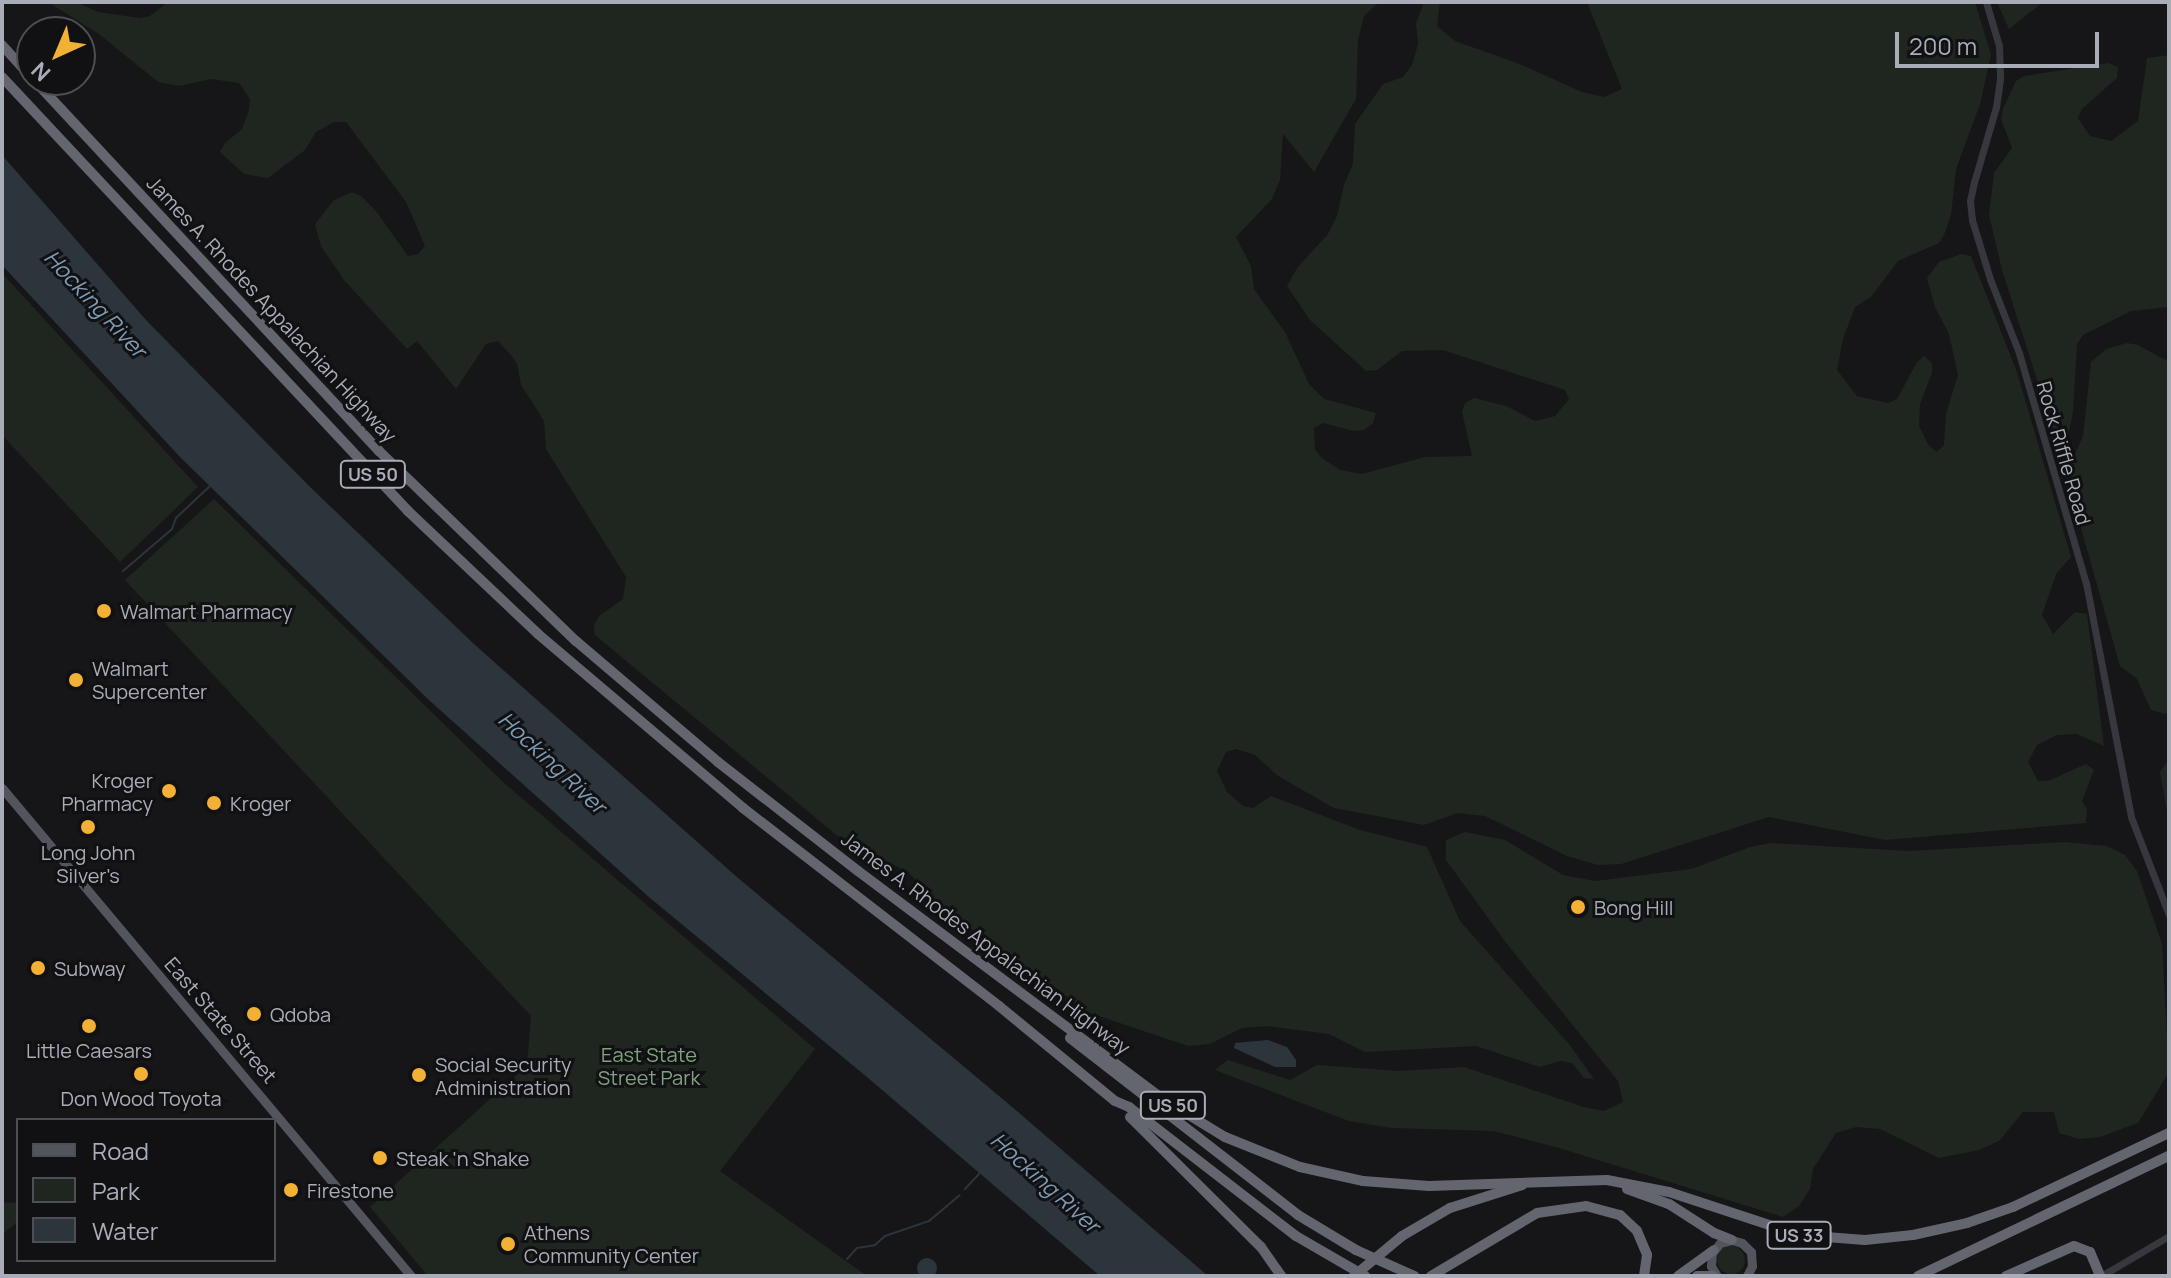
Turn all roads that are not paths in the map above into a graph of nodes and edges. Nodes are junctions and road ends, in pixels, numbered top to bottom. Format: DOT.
graph roads {
  1 [pos="1986,2"];
  2 [pos="2,45"];
  3 [pos="16,60"];
  4 [pos="2,77"];
  5 [pos="49,96"];
  6 [pos="2,788"];
  7 [pos="858,871"];
  8 [pos="2169,915"];
  9 [pos="1115,1101"];
  10 [pos="2169,1133"];
  11 [pos="2169,1156"];
  12 [pos="1590,1179"];
  13 [pos="1548,1180"];
  14 [pos="2169,1236"];
  15 [pos="1732,1240"];
  16 [pos="1714,1250"];
  17 [pos="411,1276"];
  18 [pos="1281,1276"];
  19 [pos="1354,1276"];
  20 [pos="1365,1276"];
  21 [pos="1414,1276"];
  22 [pos="1431,1276"];
  23 [pos="1644,1276"];
  24 [pos="1678,1276"];
  25 [pos="1697,1276"];
  26 [pos="1715,1276"];
  27 [pos="1747,1276"];
  28 [pos="1918,1276"];
  29 [pos="2006,1276"];
  30 [pos="2100,1276"];
  1 -- 8 [label="street, Rock Riffle Road"];
  2 -- 3 [label="highway, James A. Rhodes Appalachian Highway / US 50"];
  4 -- 9 [label="highway, James A. Rhodes Appalachian Highway / US 50"];
  5 -- 7 [label="highway, James A. Rhodes Appalachian Highway / US 50"];
  6 -- 17 [label="main road, East State Street"];
  7 -- 13 [label="highway, James A. Rhodes Appalachian Highway / US 50"];
  7 -- 21 [label="highway"];
  9 -- 18 [label="highway"];
  9 -- 20 [label="highway, James A. Rhodes Appalachian Highway / US 50"];
  10 -- 12 [label="highway, James A. Rhodes Appalachian Highway / US 33"];
  11 -- 28 [label="highway"];
  12 -- 13 [label="highway, James A. Rhodes Appalachian Highway / US 33"];
  12 -- 15 [label="highway"];
  13 -- 19 [label="highway, US 33, bridge"];
  14 -- 30 [label="street"];
  15 -- 16 [label="main road"];
  15 -- 27 [label="main road"];
  16 -- 24 [label="highway"];
  16 -- 26 [label="main road"];
  22 -- 23 [label="highway"];
  25 -- 26 [label="highway"];
  29 -- 30 [label="highway"];
}
